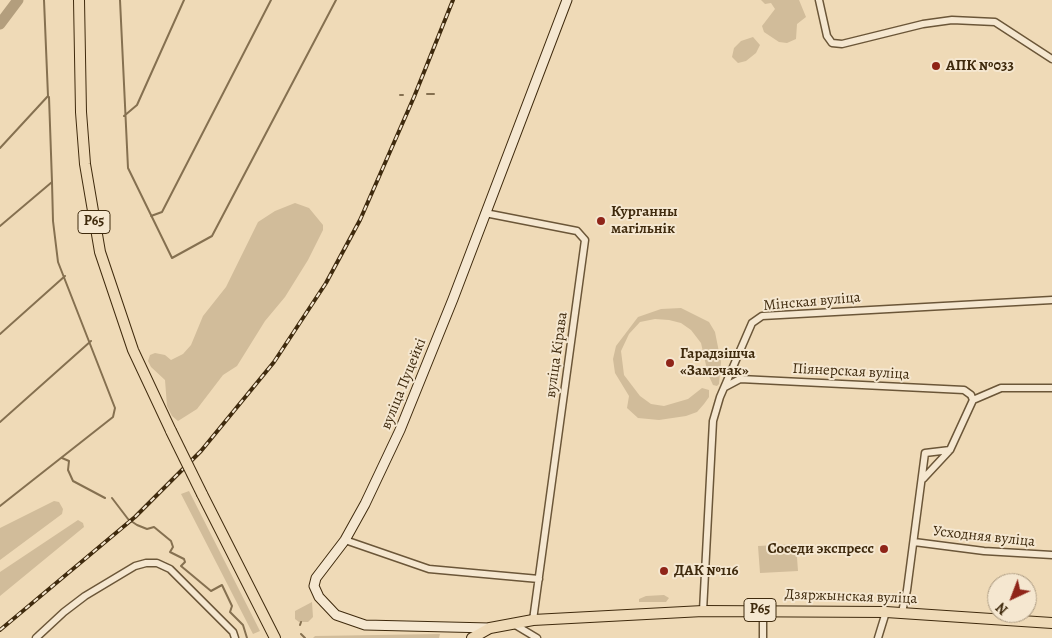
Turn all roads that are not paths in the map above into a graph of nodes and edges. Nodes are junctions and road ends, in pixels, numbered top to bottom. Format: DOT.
graph roads {
  1 [pos="78,0"];
  2 [pos="567,0"];
  3 [pos="819,0"];
  4 [pos="1052,58"];
  5 [pos="486,213"];
  6 [pos="1052,300"];
  7 [pos="725,388"];
  8 [pos="1052,388"];
  9 [pos="973,400"];
  10 [pos="950,450"];
  11 [pos="923,479"];
  12 [pos="345,540"];
  13 [pos="914,542"];
  14 [pos="1052,556"];
  15 [pos="539,579"];
  16 [pos="763,610"];
  17 [pos="703,611"];
  18 [pos="886,612"];
  19 [pos="902,612"];
  20 [pos="534,620"];
  21 [pos="511,622"];
  22 [pos="1052,623"];
  23 [pos="490,628"];
  24 [pos="36,638"];
  25 [pos="235,638"];
  26 [pos="275,638"];
  27 [pos="472,638"];
  28 [pos="537,638"];
  29 [pos="764,638"];
  30 [pos="878,638"];
  1 -- 26 [label="main road, Р65, bridge"];
  2 -- 5 [label="street, вуліца Пуцейкі"];
  3 -- 4 [label="street"];
  5 -- 12 [label="street, вуліца Пуцейкі"];
  5 -- 15 [label="street, вуліца Кірава"];
  6 -- 7 [label="street, Мінская вуліца"];
  7 -- 9 [label="street, Піянерская вуліца"];
  7 -- 17 [label="street, Мінская вуліца"];
  8 -- 9 [label="street"];
  9 -- 10 [label="street"];
  10 -- 11 [label="street"];
  10 -- 11 [label="street"];
  11 -- 13 [label="street"];
  12 -- 15 [label="street"];
  12 -- 23 [label="street, вуліца Пуцейкі"];
  13 -- 14 [label="street, Усходняя вуліца"];
  13 -- 19 [label="street"];
  15 -- 20 [label="street, вуліца Кірава"];
  16 -- 17 [label="main road, Дзяржынская вуліца / Р65"];
  16 -- 18 [label="main road, Дзяржынская вуліца / Р65"];
  16 -- 29 [label="street"];
  17 -- 20 [label="main road, Дзяржынская вуліца / Р65"];
  18 -- 19 [label="main road, Дзяржынская вуліца / Р65"];
  18 -- 30 [label="street"];
  19 -- 22 [label="main road, Дзяржынская вуліца / Р65"];
  20 -- 21 [label="main road, Дзяржынская вуліца / Р65"];
  21 -- 23 [label="main road, Дзяржынская вуліца / Р65"];
  21 -- 28 [label="street"];
  23 -- 27 [label="main road, Дзяржынская вуліца / Р65"];
  24 -- 25 [label="street"];
}
